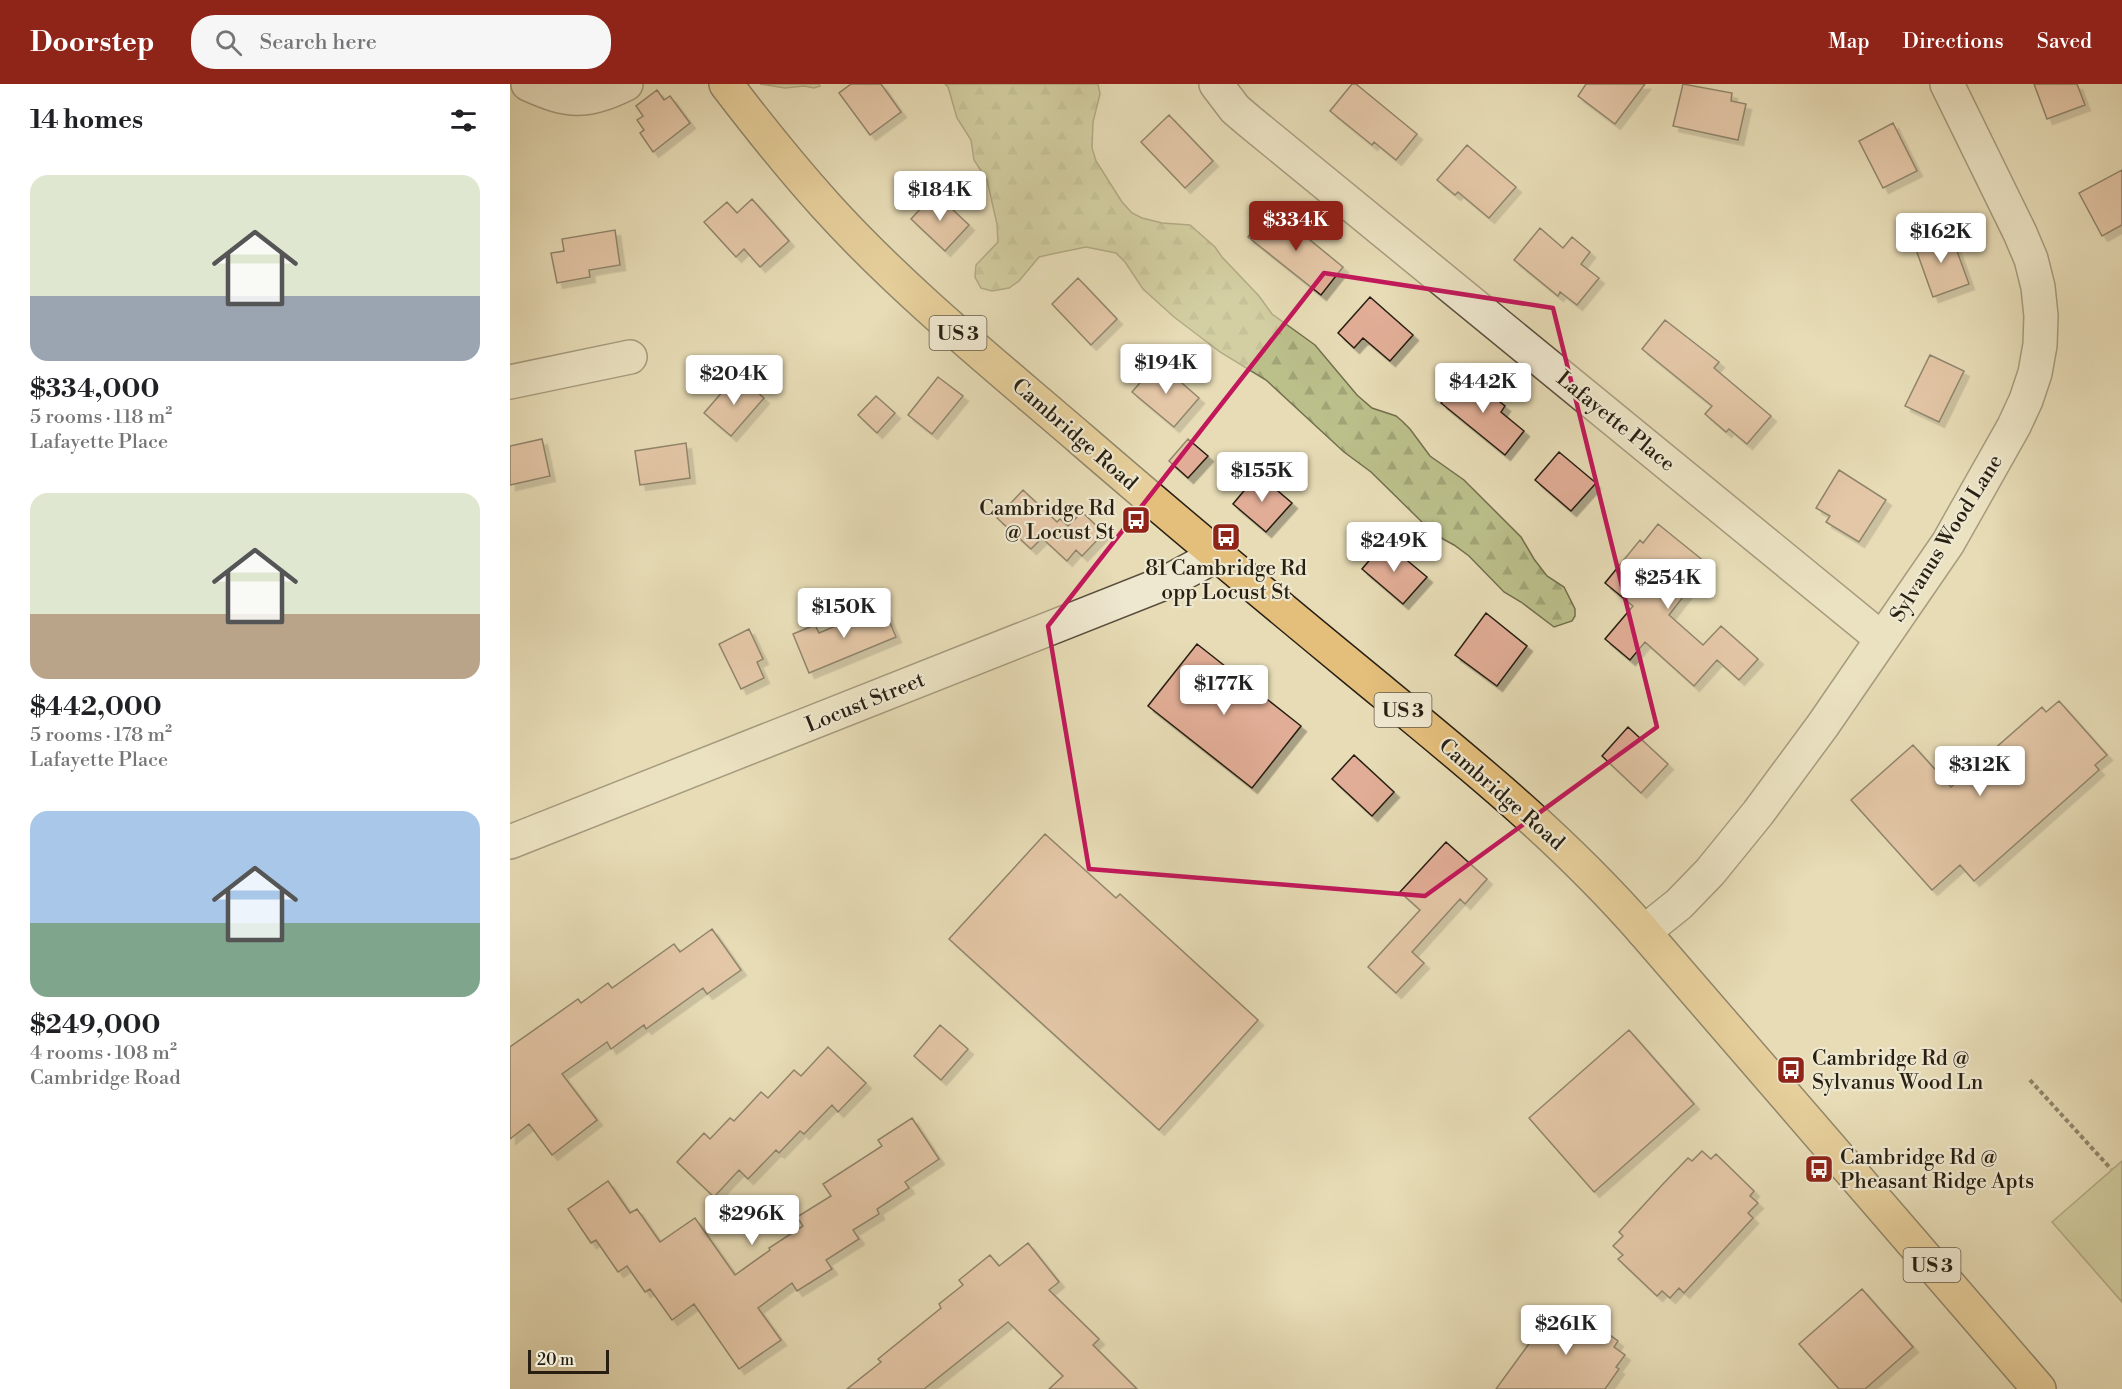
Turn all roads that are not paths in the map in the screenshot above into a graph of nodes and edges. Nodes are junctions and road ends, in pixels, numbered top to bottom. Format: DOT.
graph roads {
  1 [pos="528,84"];
  2 [pos="626,84"];
  3 [pos="726,84"];
  4 [pos="1216,84"];
  5 [pos="1947,84"];
  6 [pos="630,357"];
  7 [pos="510,382"];
  8 [pos="1217,555"];
  9 [pos="1882,639"];
  10 [pos="510,842"];
  11 [pos="1644,932"];
  12 [pos="2039,1389"];
  1 -- 2 [label="street"];
  3 -- 8 [label="highway, Cambridge Road / US 3"];
  4 -- 9 [label="street, Lafayette Place"];
  5 -- 9 [label="street, Sylvanus Wood Lane"];
  6 -- 7 [label="street"];
  8 -- 10 [label="street, Locust Street"];
  8 -- 11 [label="highway, Cambridge Road / US 3"];
  9 -- 11 [label="street, Sylvanus Wood Lane"];
  11 -- 12 [label="highway, Cambridge Road / US 3"];
}
